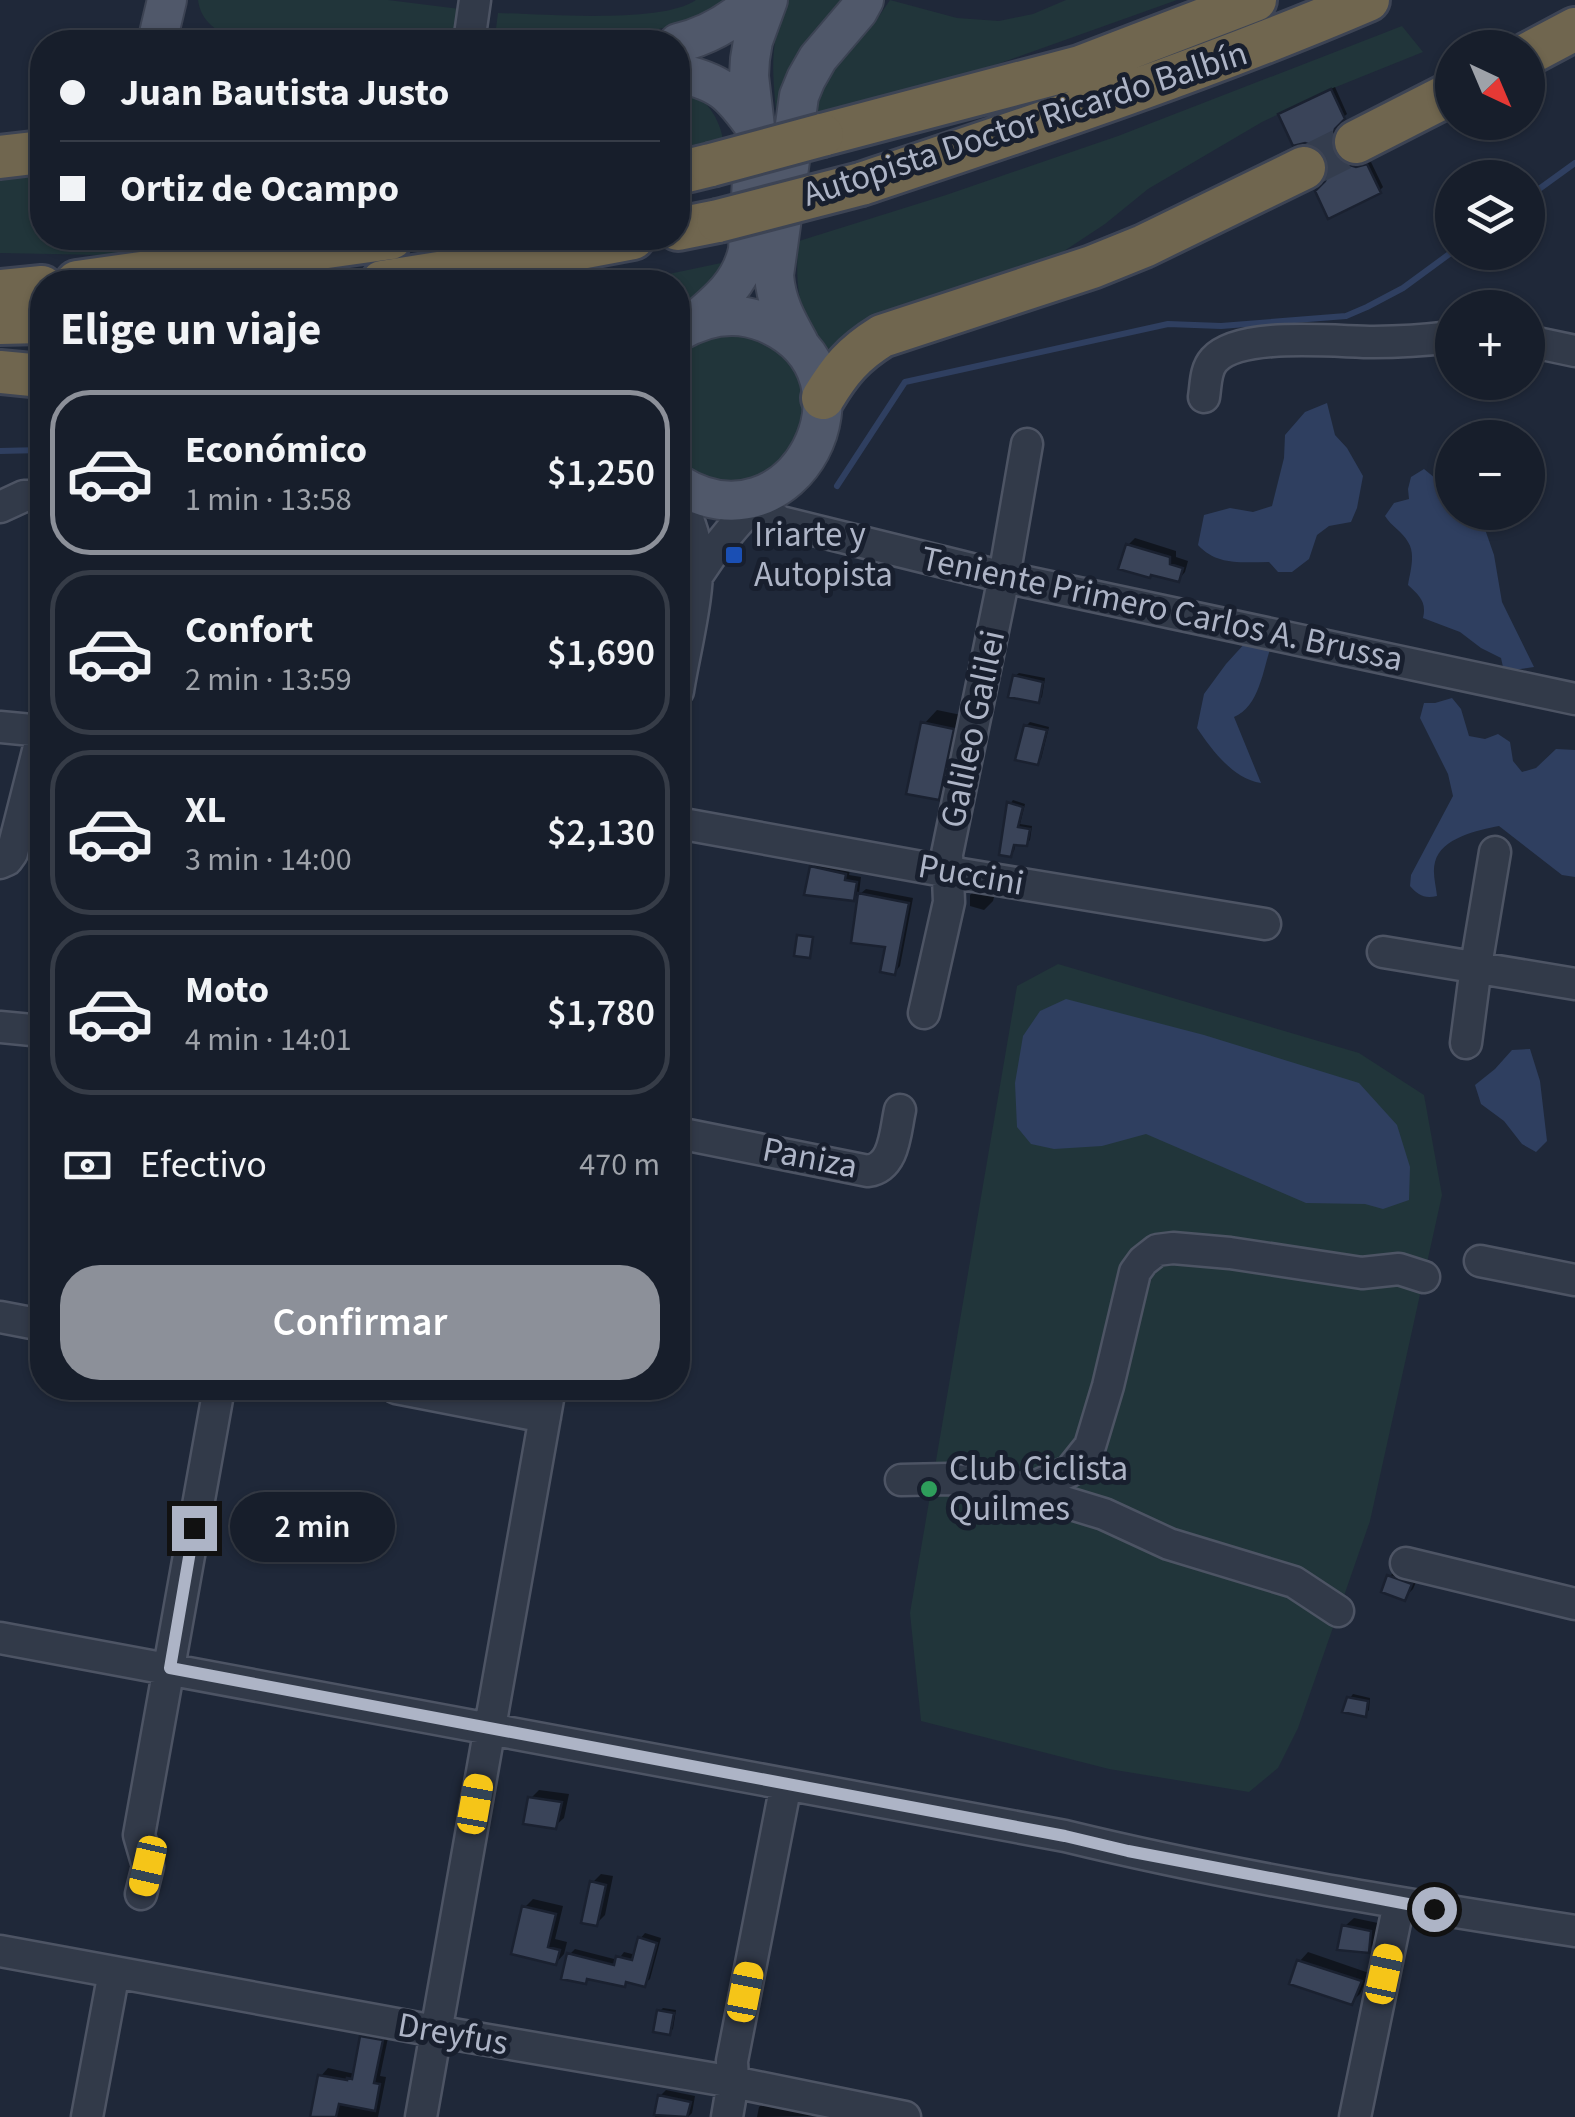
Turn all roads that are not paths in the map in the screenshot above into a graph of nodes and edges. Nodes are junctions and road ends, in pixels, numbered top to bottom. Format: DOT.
graph roads {
  1 [pos="167,0"];
  2 [pos="475,0"];
  3 [pos="755,0"];
  4 [pos="768,0"];
  5 [pos="864,0"];
  6 [pos="1254,0"];
  7 [pos="1368,0"];
  8 [pos="1575,29"];
  9 [pos="160,30"];
  10 [pos="471,30"];
  11 [pos="690,39"];
  12 [pos="1545,45"];
  13 [pos="690,75"];
  14 [pos="1435,102"];
  15 [pos="755,128"];
  16 [pos="1356,142"];
  17 [pos="30,153"];
  18 [pos="0,157"];
  19 [pos="1304,168"];
  20 [pos="694,169"];
  21 [pos="698,225"];
  22 [pos="305,250"];
  23 [pos="570,250"];
  24 [pos="163,270"];
  25 [pos="458,270"];
  26 [pos="30,288"];
  27 [pos="0,290"];
  28 [pos="30,322"];
  29 [pos="0,323"];
  30 [pos="690,324"];
  31 [pos="690,326"];
  32 [pos="1435,338"];
  33 [pos="1545,345"];
  34 [pos="803,350"];
  35 [pos="1575,351"];
  36 [pos="0,372"];
  37 [pos="30,375"];
  38 [pos="1204,397"];
  39 [pos="822,398"];
  40 [pos="1027,444"];
  41 [pos="690,490"];
  42 [pos="30,496"];
  43 [pos="762,498"];
  44 [pos="0,507"];
  45 [pos="690,527"];
  46 [pos="690,567"];
  47 [pos="690,569"];
  48 [pos="1004,578"];
  49 [pos="1575,699"];
  50 [pos="0,727"];
  51 [pos="30,731"];
  52 [pos="30,781"];
  53 [pos="690,825"];
  54 [pos="1495,852"];
  55 [pos="0,862"];
  56 [pos="949,872"];
  57 [pos="1265,924"];
  58 [pos="1383,952"];
  59 [pos="1476,966"];
  60 [pos="1575,984"];
  61 [pos="924,1014"];
  62 [pos="0,1027"];
  63 [pos="30,1030"];
  64 [pos="1466,1043"];
  65 [pos="900,1110"];
  66 [pos="690,1135"];
  67 [pos="1480,1261"];
  68 [pos="1424,1276"];
  69 [pos="1575,1280"];
  70 [pos="0,1317"];
  71 [pos="30,1323"];
  72 [pos="217,1400"];
  73 [pos="547,1402"];
  74 [pos="901,1480"];
  75 [pos="1026,1490"];
  76 [pos="1406,1563"];
  77 [pos="1575,1604"];
  78 [pos="1338,1610"];
  79 [pos="0,1638"];
  80 [pos="170,1668"];
  81 [pos="488,1729"];
  82 [pos="786,1784"];
  83 [pos="142,1894"];
  84 [pos="1399,1903"];
  85 [pos="1575,1931"];
  86 [pos="0,1951"];
  87 [pos="114,1972"];
  88 [pos="436,2032"];
  89 [pos="734,2082"];
  90 [pos="86,2117"];
  91 [pos="421,2117"];
  92 [pos="727,2117"];
  93 [pos="906,2117"];
  94 [pos="1355,2117"];
  1 -- 9 [label="main road"];
  2 -- 10 [label="street"];
  3 -- 11 [label="main road"];
  4 -- 15 [label="main road"];
  5 -- 34 [label="main road"];
  6 -- 20 [label="highway, Autopista Doctor Ricardo Balbín, bridge"];
  7 -- 21 [label="highway, Autopista Doctor Ricardo Balbín, bridge"];
  8 -- 12 [label="highway"];
  13 -- 15 [label="main road"];
  14 -- 16 [label="highway"];
  15 -- 30 [label="main road"];
  17 -- 18 [label="highway"];
  19 -- 39 [label="highway"];
  22 -- 24 [label="highway"];
  23 -- 25 [label="highway"];
  26 -- 27 [label="highway"];
  28 -- 29 [label="highway"];
  31 -- 34 [label="main road"];
  32 -- 38 [label="street"];
  33 -- 35 [label="street"];
  34 -- 39 [label="main road"];
  36 -- 37 [label="highway"];
  39 -- 43 [label="main road"];
  40 -- 48 [label="street, Galileo Galilei"];
  41 -- 43 [label="main road"];
  42 -- 44 [label="street"];
  43 -- 47 [label="street"];
  43 -- 48 [label="street, Teniente Primero Carlos A. Brussa"];
  45 -- 46 [label="street"];
  48 -- 49 [label="street, Teniente Primero Carlos A. Brussa"];
  48 -- 56 [label="street, Galileo Galilei"];
  50 -- 51 [label="street"];
  52 -- 55 [label="street"];
  53 -- 56 [label="street, Puccini"];
  54 -- 59 [label="street"];
  56 -- 57 [label="street, Puccini"];
  56 -- 61 [label="street, Galileo Galilei"];
  58 -- 59 [label="street"];
  59 -- 60 [label="street"];
  59 -- 64 [label="street"];
  62 -- 63 [label="street"];
  65 -- 66 [label="street, Paniza"];
  67 -- 69 [label="street"];
  68 -- 75 [label="street"];
  70 -- 71 [label="street"];
  72 -- 80 [label="street"];
  73 -- 81 [label="street"];
  74 -- 75 [label="street"];
  75 -- 78 [label="street"];
  76 -- 77 [label="street"];
  79 -- 80 [label="street"];
  80 -- 81 [label="street"];
  80 -- 83 [label="street"];
  81 -- 82 [label="street"];
  81 -- 88 [label="street"];
  82 -- 84 [label="street"];
  82 -- 89 [label="street"];
  84 -- 85 [label="street"];
  84 -- 94 [label="street"];
  86 -- 87 [label="street, Dreyfus"];
  87 -- 88 [label="street, Dreyfus"];
  87 -- 90 [label="street"];
  88 -- 89 [label="street, Dreyfus"];
  88 -- 91 [label="street"];
  89 -- 92 [label="street"];
  89 -- 93 [label="street, Dreyfus"];
}
